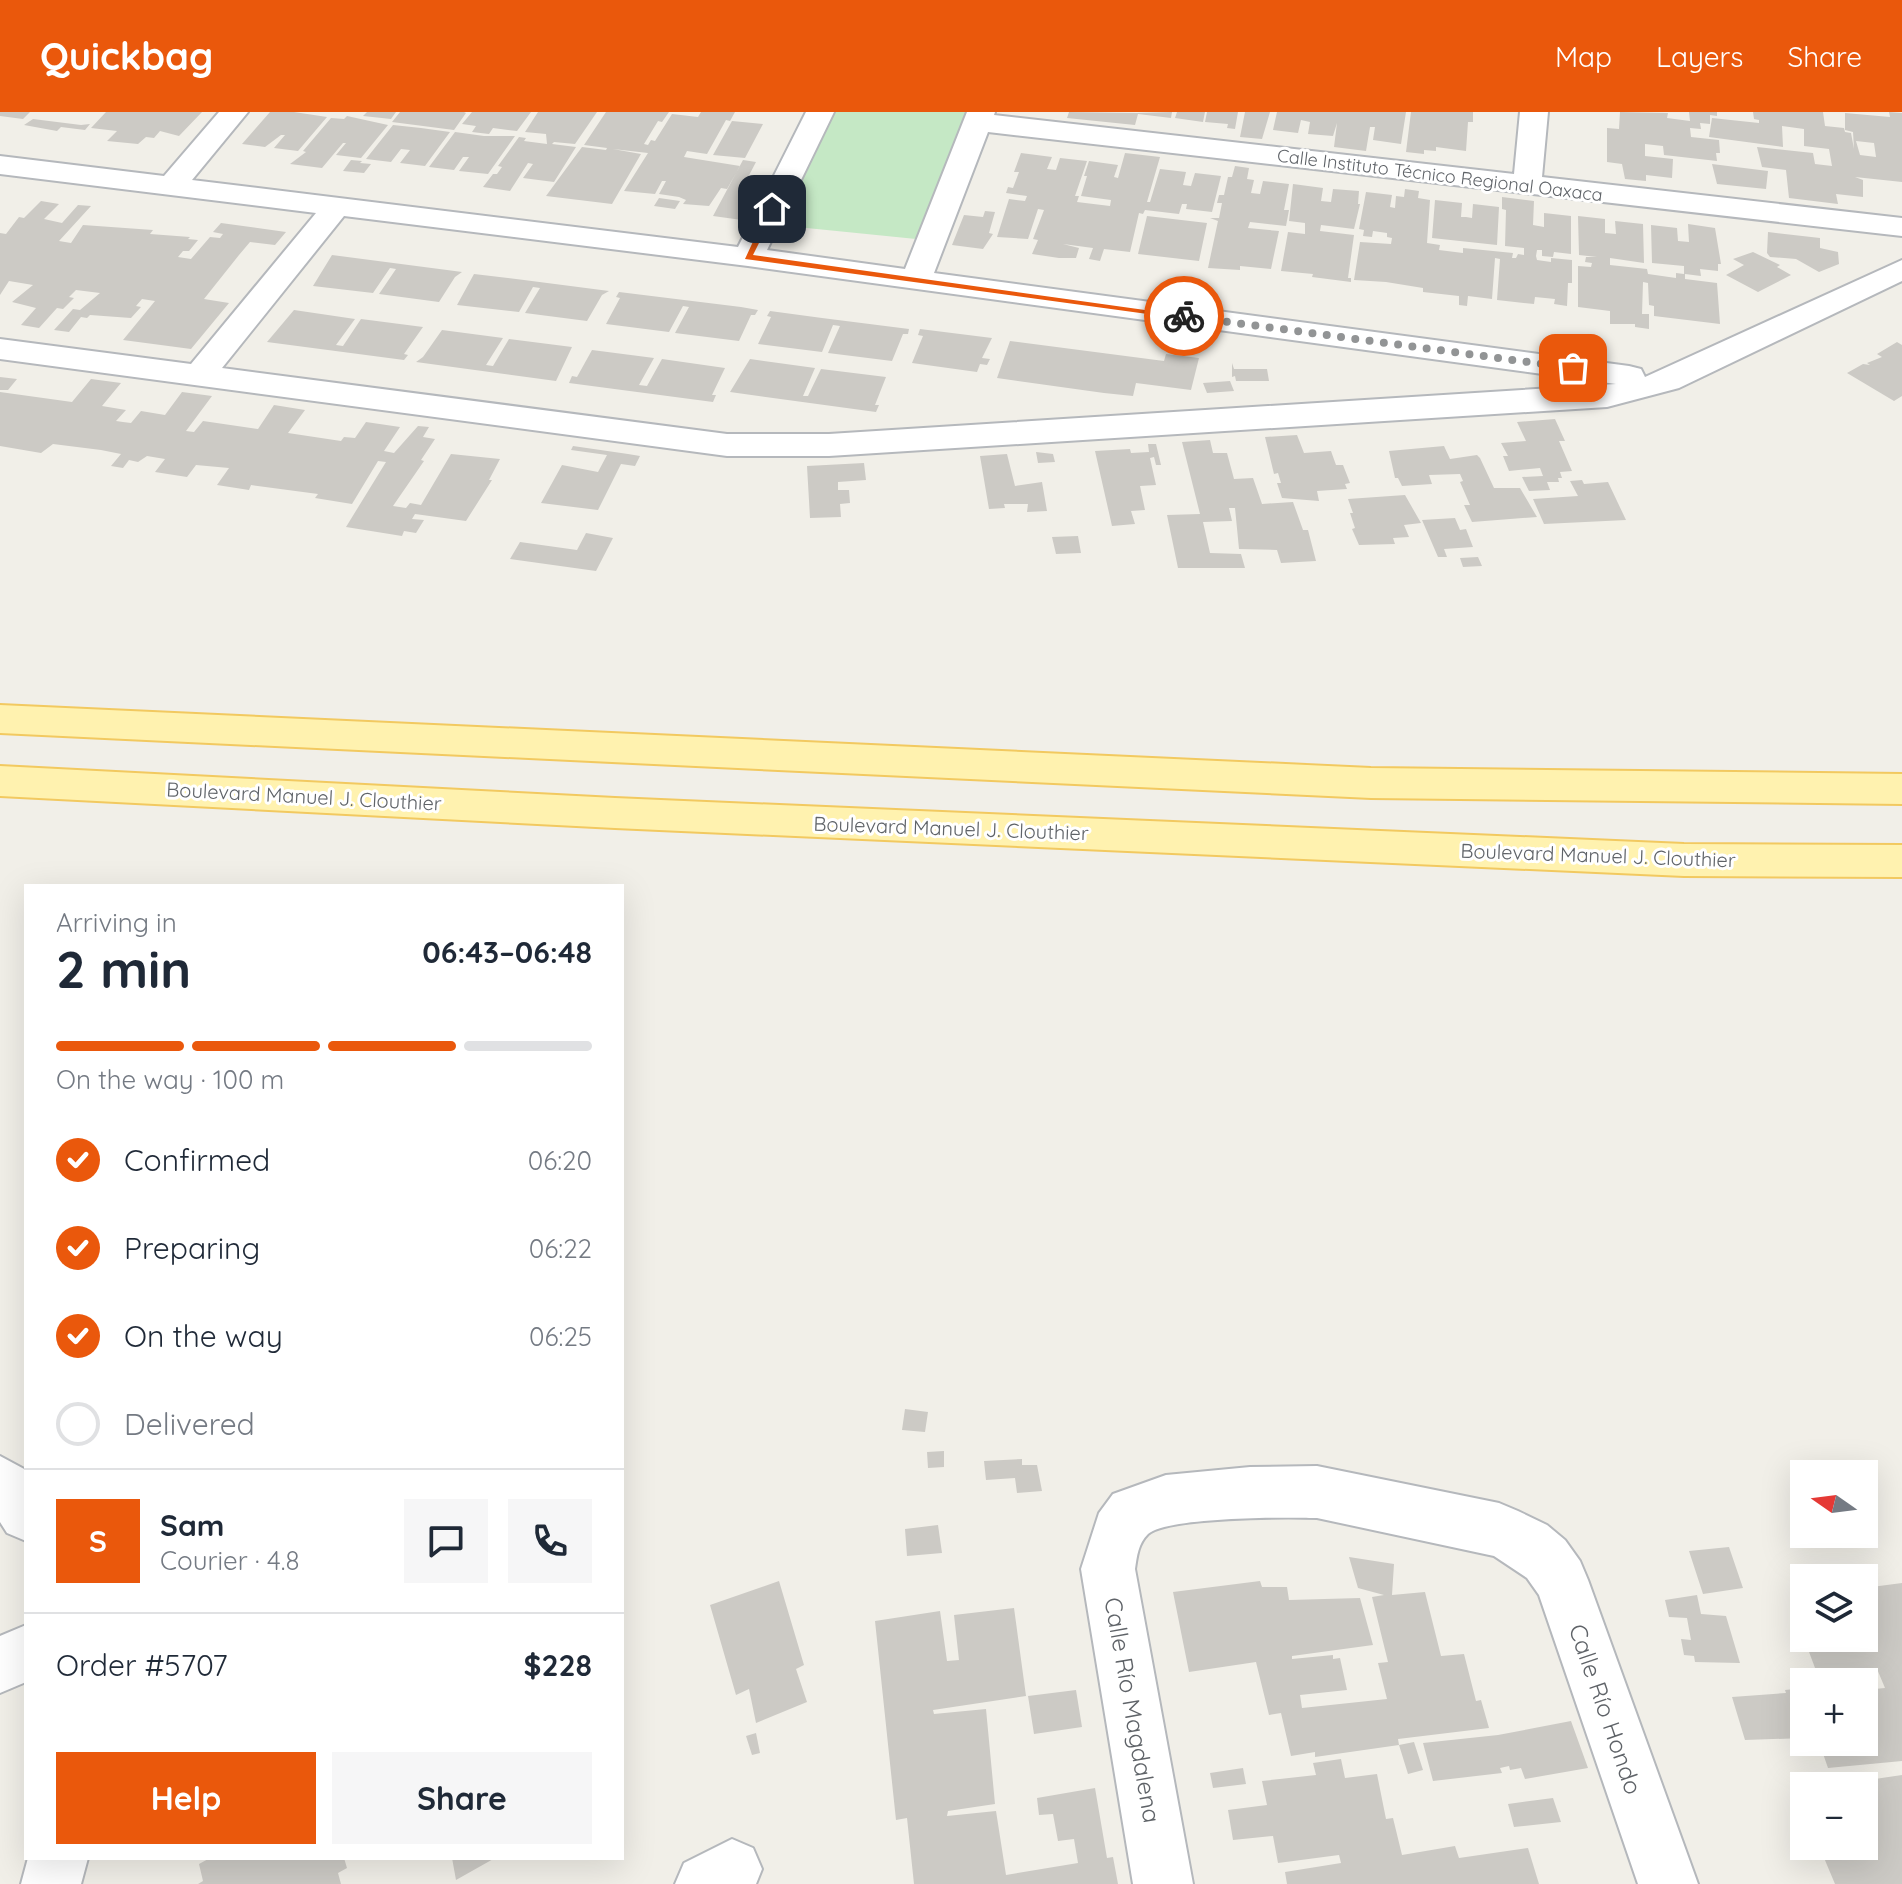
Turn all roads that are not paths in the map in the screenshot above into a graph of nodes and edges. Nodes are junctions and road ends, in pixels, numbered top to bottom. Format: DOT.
graph roads {
  1 [pos="234,112"];
  2 [pos="820,112"];
  3 [pos="1534,112"];
  4 [pos="979,117"];
  5 [pos="0,165"];
  6 [pos="1527,185"];
  7 [pos="171,186"];
  8 [pos="337,206"];
  9 [pos="1902,227"];
  10 [pos="748,257"];
  11 [pos="1902,269"];
  12 [pos="916,280"];
  13 [pos="0,349"];
  14 [pos="199,376"];
  15 [pos="1667,381"];
  16 [pos="0,719"];
  17 [pos="0,781"];
  18 [pos="1902,789"];
  19 [pos="1902,861"];
  20 [pos="0,1482"];
  21 [pos="24,1511"];
  22 [pos="1114,1536"];
  23 [pos="24,1654"];
  24 [pos="0,1665"];
  25 [pos="57,1860"];
  26 [pos="51,1884"];
  27 [pos="1163,1884"];
  28 [pos="1668,1884"];
  1 -- 7 [label="street"];
  2 -- 10 [label="street"];
  3 -- 6 [label="street"];
  4 -- 6 [label="street, Calle Instituto Técnico Regional Oaxaca"];
  4 -- 12 [label="street"];
  5 -- 7 [label="street"];
  6 -- 9 [label="street, Calle Instituto Técnico Regional Oaxaca"];
  7 -- 8 [label="street"];
  8 -- 10 [label="street"];
  8 -- 14 [label="street"];
  10 -- 12 [label="street"];
  11 -- 15 [label="street"];
  12 -- 15 [label="street"];
  13 -- 14 [label="street"];
  14 -- 15 [label="street"];
  16 -- 18 [label="main road"];
  17 -- 19 [label="main road, Boulevard Manuel J. Clouthier"];
  20 -- 21 [label="street"];
  22 -- 27 [label="street, Calle Río Magdalena"];
  22 -- 28 [label="street, Calle Río Hondo"];
  23 -- 24 [label="street"];
  25 -- 26 [label="street"];
}
